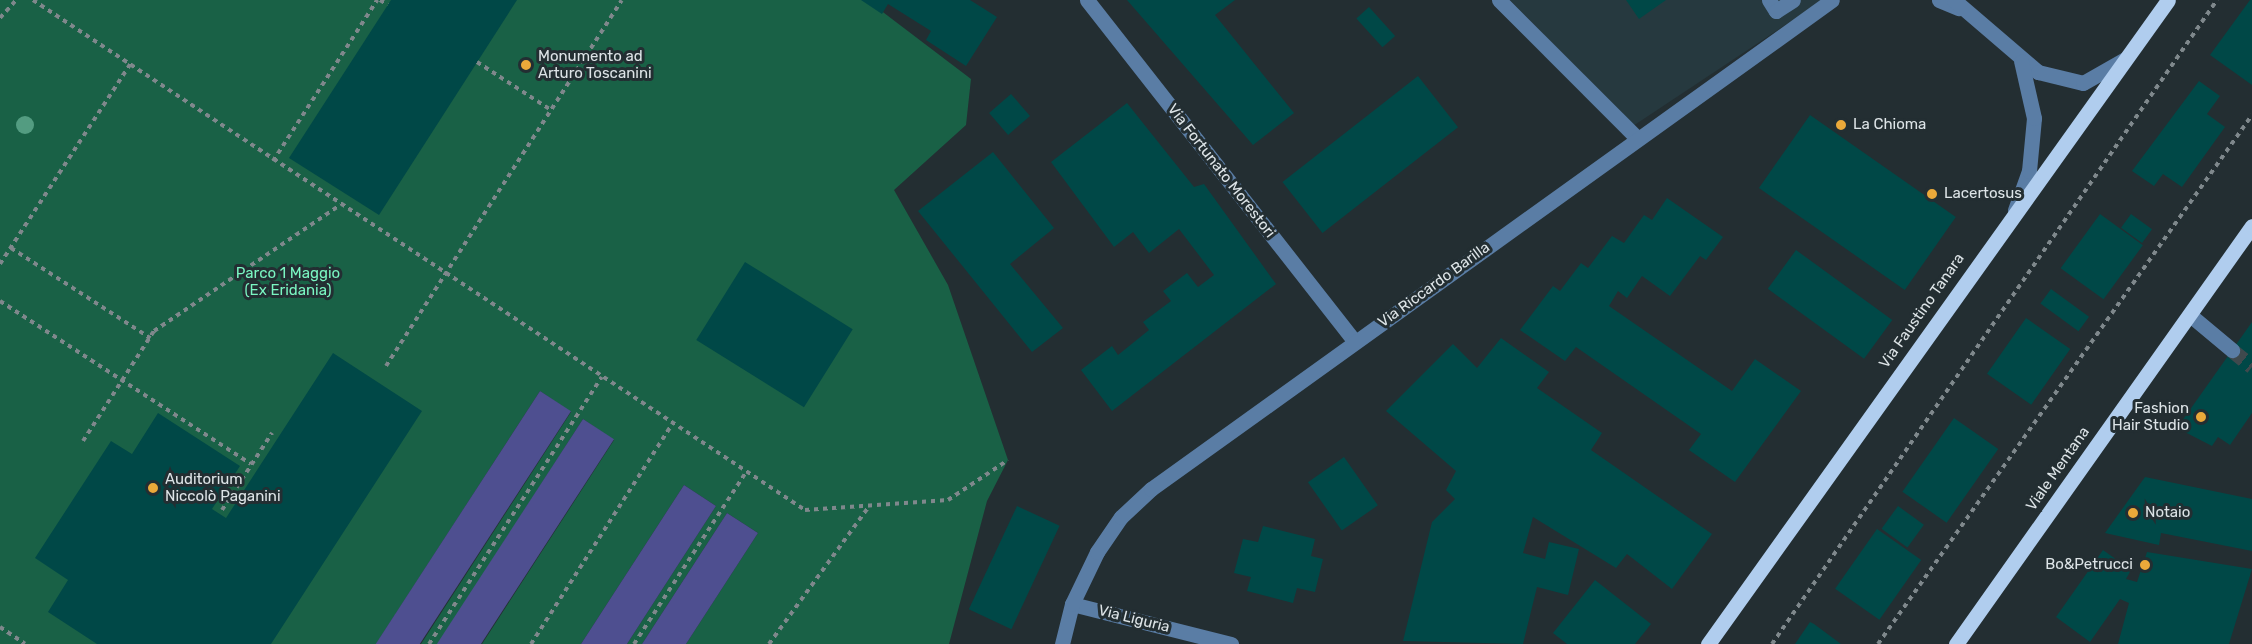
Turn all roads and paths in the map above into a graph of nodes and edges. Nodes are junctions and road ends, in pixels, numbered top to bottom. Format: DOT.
graph roads {
  1 [pos="16,0"];
  2 [pos="33,0"];
  3 [pos="379,0"];
  4 [pos="622,0"];
  5 [pos="1087,0"];
  6 [pos="1499,0"];
  7 [pos="1769,0"];
  8 [pos="1793,0"];
  9 [pos="1799,0"];
  10 [pos="1832,0"];
  11 [pos="1939,0"];
  12 [pos="2168,0"];
  13 [pos="2217,0"];
  14 [pos="1956,4"];
  15 [pos="388,5"];
  16 [pos="1809,16"];
  17 [pos="0,18"];
  18 [pos="2124,59"];
  19 [pos="2021,61"];
  20 [pos="477,62"];
  21 [pos="131,63"];
  22 [pos="551,110"];
  23 [pos="2252,115"];
  24 [pos="1637,138"];
  25 [pos="273,161"];
  26 [pos="340,205"];
  27 [pos="2013,214"];
  28 [pos="2252,226"];
  29 [pos="10,248"];
  30 [pos="0,264"];
  31 [pos="445,274"];
  32 [pos="0,301"];
  33 [pos="2190,315"];
  34 [pos="150,338"];
  35 [pos="1355,342"];
  36 [pos="2232,350"];
  37 [pos="386,366"];
  38 [pos="602,377"];
  39 [pos="122,381"];
  40 [pos="673,423"];
  41 [pos="272,433"];
  42 [pos="83,441"];
  43 [pos="1008,460"];
  44 [pos="251,464"];
  45 [pos="746,472"];
  46 [pos="870,505"];
  47 [pos="222,510"];
  48 [pos="1072,604"];
  49 [pos="0,627"];
  50 [pos="25,644"];
  51 [pos="429,644"];
  52 [pos="531,644"];
  53 [pos="634,644"];
  54 [pos="769,644"];
  55 [pos="1062,644"];
  56 [pos="1231,644"];
  57 [pos="1708,644"];
  58 [pos="1772,644"];
  59 [pos="1878,644"];
  60 [pos="1956,644"];
  1 -- 17 [label="path"];
  2 -- 21 [label="path"];
  3 -- 15 [label="path"];
  3 -- 25 [label="path"];
  4 -- 22 [label="path"];
  5 -- 35 [label="street, Via Fortunato Morestori"];
  6 -- 24 [label="street"];
  7 -- 8 [label="street"];
  9 -- 16 [label="street"];
  10 -- 16 [label="street, Via Riccardo Barilla"];
  11 -- 14 [label="street"];
  12 -- 18 [label="main road, Via Faustino Tanara"];
  13 -- 58 [label="path"];
  14 -- 19 [label="street"];
  16 -- 24 [label="street, Via Riccardo Barilla"];
  18 -- 19 [label="street"];
  18 -- 27 [label="main road, Via Faustino Tanara"];
  19 -- 27 [label="street"];
  20 -- 22 [label="path"];
  21 -- 25 [label="path"];
  21 -- 29 [label="path"];
  22 -- 31 [label="path"];
  23 -- 59 [label="path"];
  24 -- 35 [label="street, Via Riccardo Barilla"];
  25 -- 26 [label="path"];
  26 -- 31 [label="path"];
  26 -- 34 [label="path"];
  27 -- 57 [label="main road, Via Faustino Tanara"];
  28 -- 33 [label="main road, Viale Mentana"];
  29 -- 30 [label="path"];
  29 -- 34 [label="path"];
  31 -- 37 [label="path"];
  31 -- 38 [label="path"];
  32 -- 39 [label="path"];
  33 -- 36 [label="street"];
  33 -- 60 [label="main road, Viale Mentana"];
  34 -- 39 [label="path"];
  35 -- 48 [label="street, Via Riccardo Barilla"];
  38 -- 40 [label="path"];
  38 -- 51 [label="path"];
  39 -- 42 [label="path"];
  39 -- 44 [label="path"];
  40 -- 45 [label="path"];
  40 -- 52 [label="path"];
  41 -- 44 [label="path"];
  43 -- 46 [label="path"];
  44 -- 47 [label="path"];
  45 -- 46 [label="path"];
  45 -- 53 [label="path"];
  46 -- 54 [label="path"];
  48 -- 55 [label="street, Via Riccardo Barilla"];
  48 -- 56 [label="street, Via Liguria"];
  49 -- 50 [label="path"];
}
